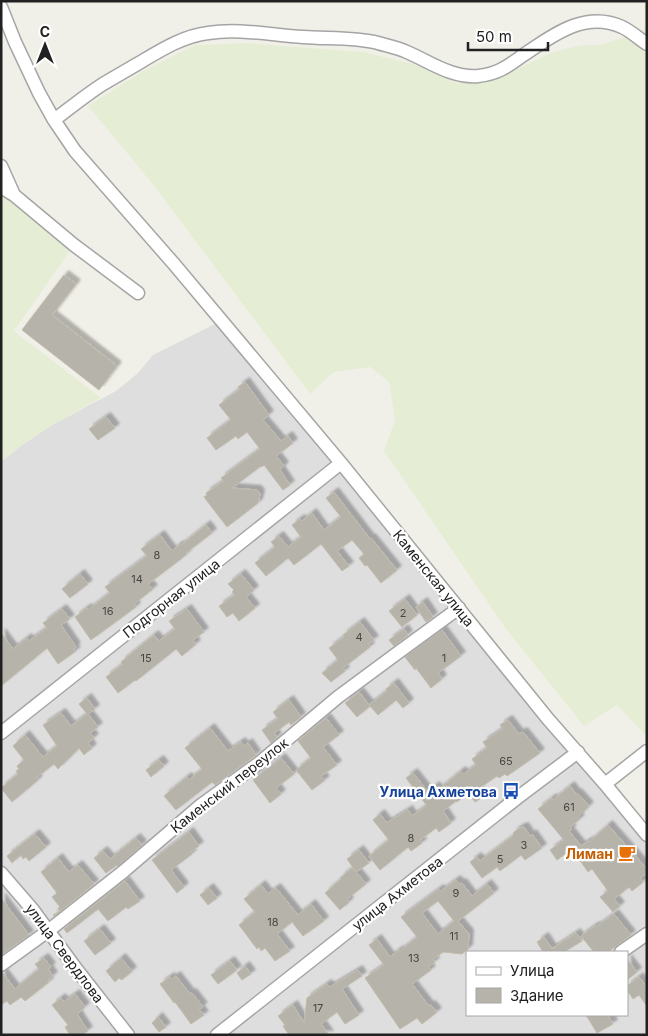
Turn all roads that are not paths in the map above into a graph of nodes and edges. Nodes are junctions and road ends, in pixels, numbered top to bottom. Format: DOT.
graph roads {
  1 [pos="1,7"];
  2 [pos="647,44"];
  3 [pos="54,120"];
  4 [pos="1,166"];
  5 [pos="1,187"];
  6 [pos="14,195"];
  7 [pos="138,293"];
  8 [pos="341,463"];
  9 [pos="459,608"];
  10 [pos="1,733"];
  11 [pos="647,751"];
  12 [pos="578,752"];
  13 [pos="606,784"];
  14 [pos="647,835"];
  15 [pos="1,873"];
  16 [pos="48,931"];
  17 [pos="647,934"];
  18 [pos="622,951"];
  19 [pos="1,966"];
  20 [pos="128,1035"];
  21 [pos="217,1035"];
  1 -- 3 [label="street, Каменская улица"];
  2 -- 3 [label="street"];
  3 -- 8 [label="street, Каменская улица"];
  4 -- 6 [label="street"];
  5 -- 6 [label="street"];
  6 -- 7 [label="street"];
  8 -- 9 [label="street, Каменская улица"];
  8 -- 10 [label="street, Подгорная улица"];
  9 -- 12 [label="street, Каменская улица"];
  9 -- 16 [label="street, Каменский переулок"];
  11 -- 13 [label="street"];
  12 -- 13 [label="street, Каменская улица"];
  12 -- 21 [label="street, улица Ахметова"];
  13 -- 14 [label="street, Каменская улица"];
  15 -- 16 [label="street, улица Свердлова"];
  16 -- 19 [label="street, Каменский переулок"];
  16 -- 20 [label="street, улица Свердлова"];
  17 -- 18 [label="street"];
}
